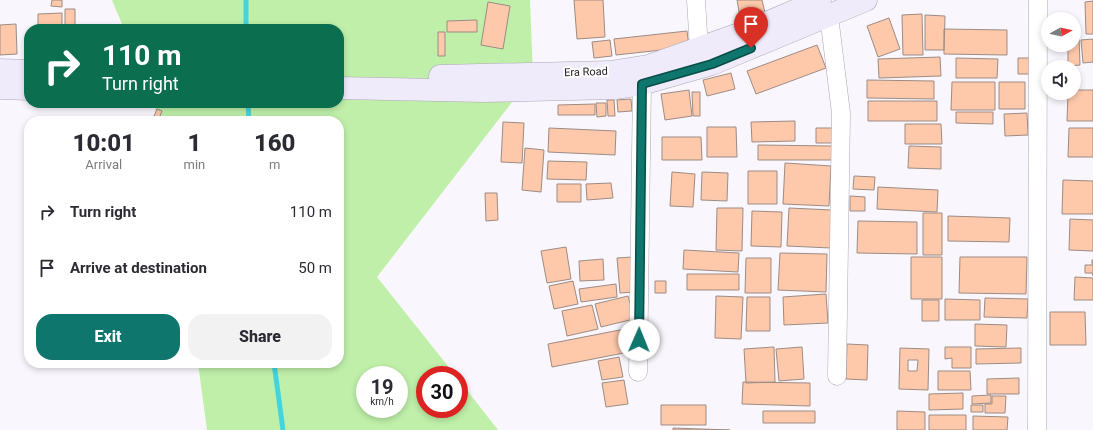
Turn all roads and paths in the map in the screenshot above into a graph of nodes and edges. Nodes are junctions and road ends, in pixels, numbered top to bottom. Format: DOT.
graph roads {
  1 [pos="696,0"];
  2 [pos="866,0"];
  3 [pos="1038,0"];
  4 [pos="824,8"];
  5 [pos="699,49"];
  6 [pos="0,70"];
  7 [pos="24,71"];
  8 [pos="344,74"];
  9 [pos="485,82"];
  10 [pos="642,84"];
  11 [pos="0,88"];
  12 [pos="344,88"];
  13 [pos="24,89"];
  14 [pos="638,372"];
  15 [pos="837,376"];
  16 [pos="1036,430"];
  1 -- 5 [label="street"];
  2 -- 4 [label="main road"];
  3 -- 16 [label="street"];
  4 -- 5 [label="main road, Era Road"];
  4 -- 10 [label="main road"];
  4 -- 15 [label="street"];
  5 -- 9 [label="main road, Era Road"];
  6 -- 7 [label="main road"];
  8 -- 9 [label="main road, Era Road"];
  9 -- 10 [label="main road"];
  9 -- 12 [label="main road"];
  10 -- 14 [label="street"];
  11 -- 13 [label="main road"];
}
